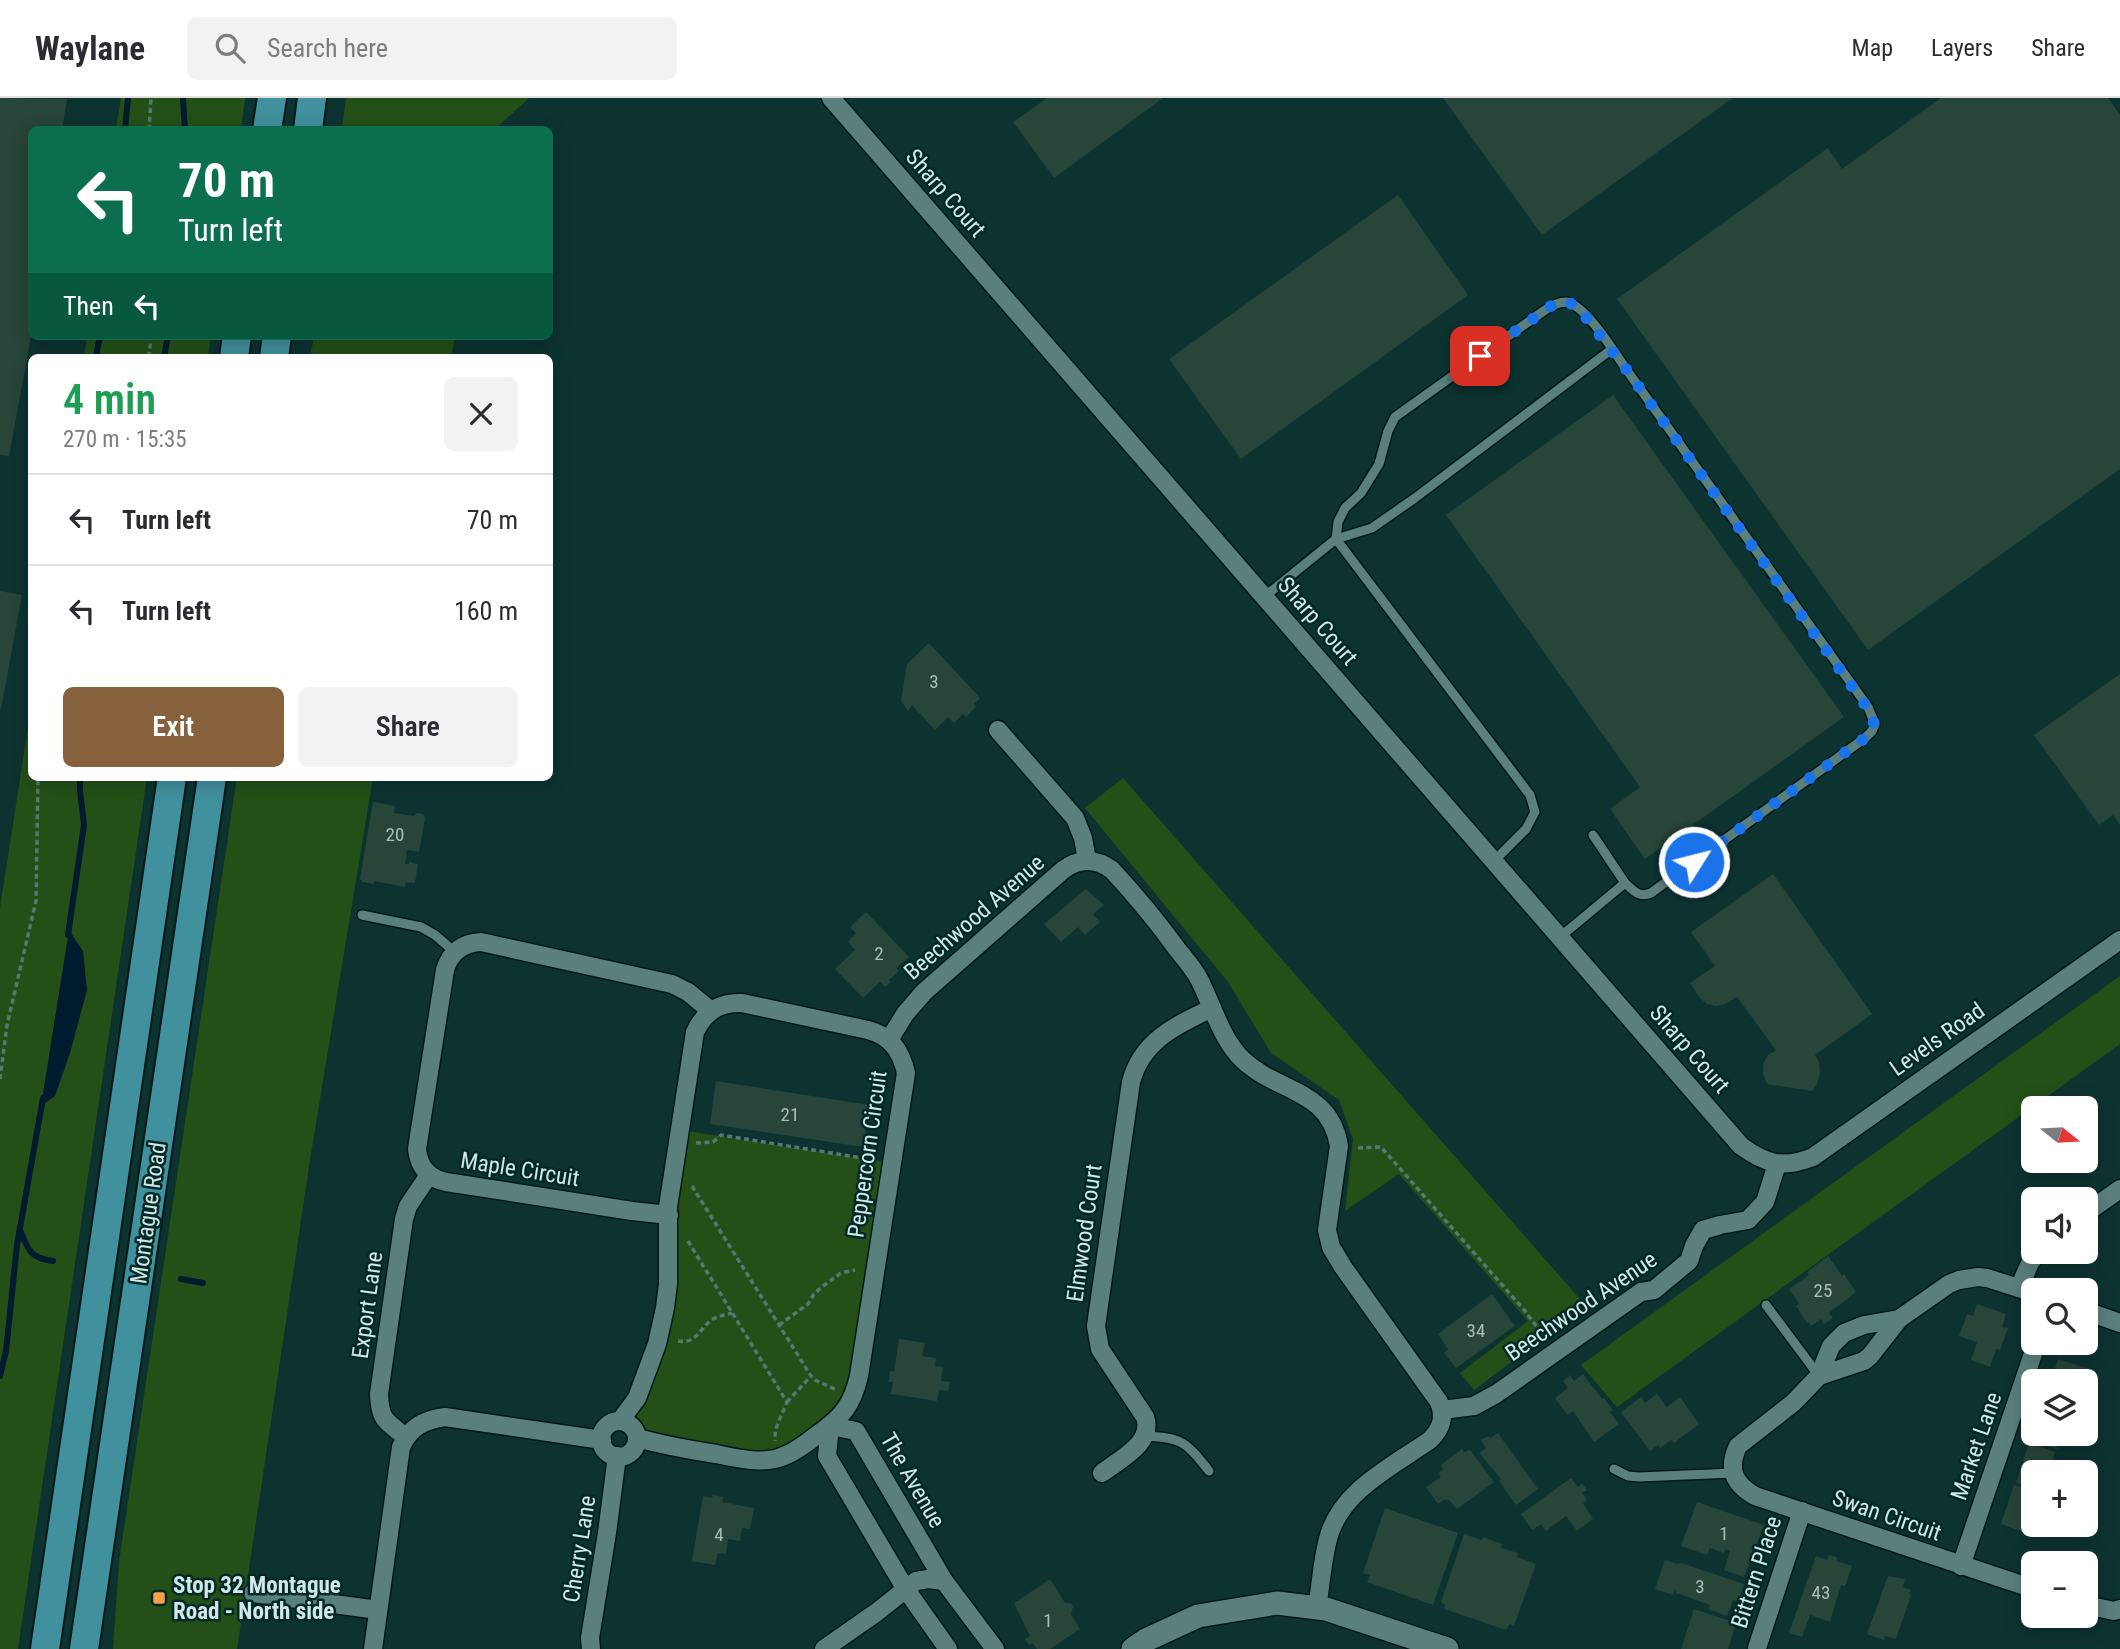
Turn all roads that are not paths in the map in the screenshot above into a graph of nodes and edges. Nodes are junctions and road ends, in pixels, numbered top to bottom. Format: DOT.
graph roads {
  1 [pos="272,98"];
  2 [pos="312,98"];
  3 [pos="831,98"];
  4 [pos="268,126"];
  5 [pos="308,126"];
  6 [pos="1612,349"];
  7 [pos="1336,540"];
  8 [pos="1264,597"];
  9 [pos="998,730"];
  10 [pos="171,781"];
  11 [pos="211,781"];
  12 [pos="1593,835"];
  13 [pos="1087,860"];
  14 [pos="1494,861"];
  15 [pos="1625,883"];
  16 [pos="362,915"];
  17 [pos="1560,937"];
  18 [pos="2120,940"];
  19 [pos="455,952"];
  20 [pos="1212,1008"];
  21 [pos="711,1011"];
  22 [pos="889,1040"];
  23 [pos="1777,1164"];
  24 [pos="429,1175"];
  25 [pos="2120,1189"];
  26 [pos="2098,1205"];
  27 [pos="668,1215"];
  28 [pos="2021,1289"];
  29 [pos="1766,1305"];
  30 [pos="2098,1315"];
  31 [pos="1899,1319"];
  32 [pos="2120,1323"];
  33 [pos="2033,1355"];
  34 [pos="1819,1376"];
  35 [pos="1442,1409"];
  36 [pos="620,1421"];
  37 [pos="830,1426"];
  38 [pos="1146,1436"];
  39 [pos="406,1437"];
  40 [pos="637,1438"];
  41 [pos="602,1440"];
  42 [pos="617,1456"];
  43 [pos="1614,1469"];
  44 [pos="1209,1471"];
  45 [pos="1102,1473"];
  46 [pos="1733,1473"];
  47 [pos="1802,1511"];
  48 [pos="1961,1566"];
  49 [pos="944,1581"];
  50 [pos="2021,1585"];
  51 [pos="905,1588"];
  52 [pos="253,1593"];
  53 [pos="1317,1608"];
  54 [pos="2098,1608"];
  55 [pos="2120,1609"];
  56 [pos="379,1610"];
  57 [pos="1757,1647"];
  58 [pos="45,1649"];
  59 [pos="84,1649"];
  60 [pos="373,1649"];
  61 [pos="591,1649"];
  62 [pos="824,1649"];
  63 [pos="948,1649"];
  64 [pos="995,1649"];
  65 [pos="1133,1649"];
  66 [pos="1447,1649"];
  1 -- 4 [label="main road"];
  2 -- 5 [label="main road"];
  3 -- 8 [label="street, Sharp Court"];
  6 -- 7 [label="lane"];
  6 -- 7 [label="lane"];
  6 -- 15 [label="lane"];
  7 -- 8 [label="lane"];
  7 -- 14 [label="lane"];
  8 -- 14 [label="street, Sharp Court"];
  9 -- 13 [label="street"];
  10 -- 58 [label="main road, Montague Road"];
  11 -- 59 [label="main road, Montague Road"];
  12 -- 15 [label="lane"];
  13 -- 20 [label="street"];
  13 -- 22 [label="street, Beechwood Avenue"];
  14 -- 17 [label="street, Sharp Court"];
  15 -- 17 [label="lane"];
  16 -- 19 [label="lane"];
  17 -- 23 [label="street, Sharp Court"];
  18 -- 23 [label="street, Levels Road"];
  19 -- 21 [label="street"];
  19 -- 24 [label="street, Maple Circuit"];
  20 -- 35 [label="street"];
  20 -- 38 [label="street, Elmwood Court"];
  21 -- 22 [label="street, Peppercorn Circuit"];
  21 -- 27 [label="street"];
  22 -- 37 [label="street, Peppercorn Circuit"];
  23 -- 35 [label="street, Beechwood Avenue"];
  24 -- 27 [label="street, Maple Circuit"];
  24 -- 39 [label="street, Export Lane"];
  25 -- 26 [label="street"];
  27 -- 36 [label="street"];
  28 -- 31 [label="street"];
  29 -- 34 [label="lane"];
  30 -- 32 [label="street"];
  31 -- 34 [label="street"];
  31 -- 34 [label="street"];
  33 -- 48 [label="street, Market Lane"];
  34 -- 46 [label="street"];
  35 -- 53 [label="street"];
  36 -- 40 [label="street"];
  36 -- 41 [label="street"];
  37 -- 40 [label="street, Peppercorn Circuit"];
  37 -- 49 [label="street, The Avenue"];
  37 -- 51 [label="street"];
  38 -- 44 [label="lane"];
  38 -- 45 [label="street"];
  39 -- 41 [label="street"];
  39 -- 56 [label="street"];
  40 -- 42 [label="street"];
  41 -- 42 [label="street"];
  42 -- 61 [label="street, Cherry Lane"];
  43 -- 46 [label="lane"];
  46 -- 47 [label="street, Swan Circuit"];
  47 -- 48 [label="street, Swan Circuit"];
  47 -- 57 [label="street, Bittern Place"];
  48 -- 50 [label="street, Swan Circuit"];
  49 -- 51 [label="street"];
  49 -- 64 [label="street, The Avenue"];
  51 -- 62 [label="street"];
  51 -- 63 [label="street"];
  52 -- 56 [label="street"];
  53 -- 65 [label="street"];
  53 -- 66 [label="street"];
  54 -- 55 [label="street"];
  56 -- 60 [label="street"];
}
